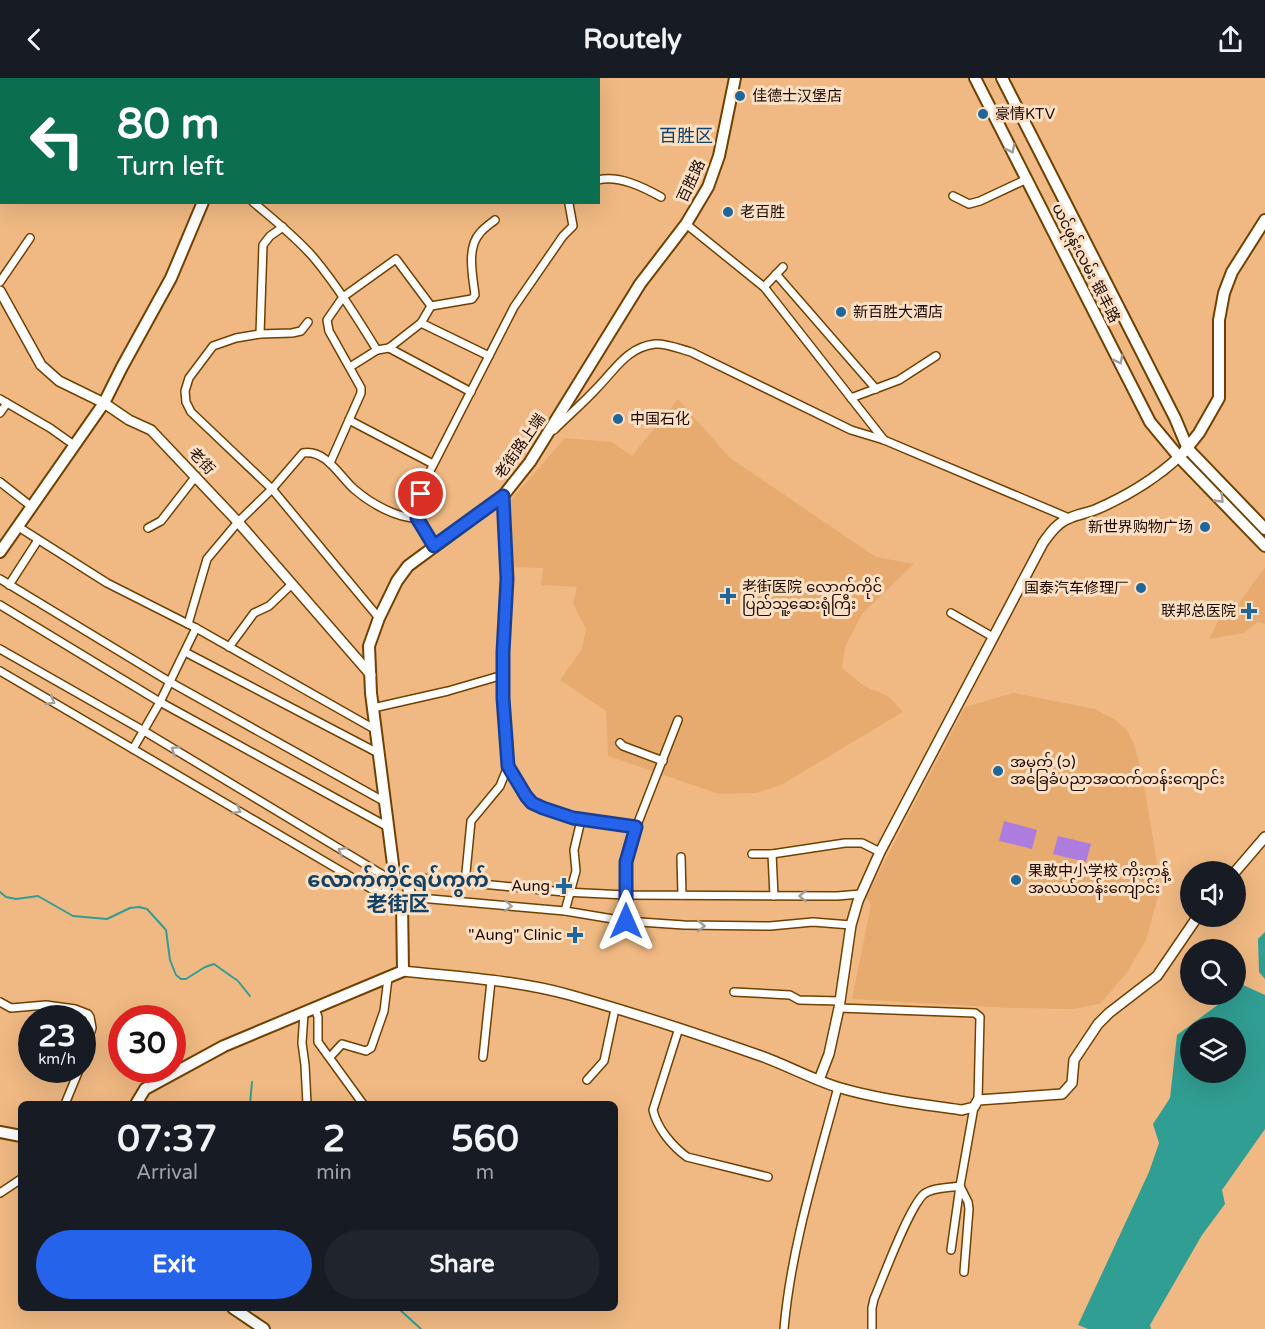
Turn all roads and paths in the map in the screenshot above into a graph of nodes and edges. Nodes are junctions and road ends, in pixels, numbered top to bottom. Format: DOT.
graph roads {
  1 [pos="735,78"];
  2 [pos="975,78"];
  3 [pos="1002,78"];
  4 [pos="1027,179"];
  5 [pos="600,180"];
  6 [pos="952,196"];
  7 [pos="661,197"];
  8 [pos="202,204"];
  9 [pos="255,204"];
  10 [pos="569,204"];
  11 [pos="495,220"];
  12 [pos="1265,220"];
  13 [pos="686,224"];
  14 [pos="283,227"];
  15 [pos="30,238"];
  16 [pos="783,267"];
  17 [pos="776,274"];
  18 [pos="0,282"];
  19 [pos="764,287"];
  20 [pos="0,291"];
  21 [pos="343,297"];
  22 [pos="431,306"];
  23 [pos="308,322"];
  24 [pos="421,322"];
  25 [pos="260,334"];
  26 [pos="389,348"];
  27 [pos="377,350"];
  28 [pos="489,356"];
  29 [pos="936,356"];
  30 [pos="350,367"];
  31 [pos="876,389"];
  32 [pos="471,392"];
  33 [pos="851,398"];
  34 [pos="3,401"];
  35 [pos="104,403"];
  36 [pos="0,413"];
  37 [pos="350,420"];
  38 [pos="544,440"];
  39 [pos="884,440"];
  40 [pos="74,446"];
  41 [pos="1188,449"];
  42 [pos="1179,457"];
  43 [pos="330,463"];
  44 [pos="433,464"];
  45 [pos="196,476"];
  46 [pos="0,482"];
  47 [pos="272,489"];
  48 [pos="503,496"];
  49 [pos="32,507"];
  50 [pos="417,518"];
  51 [pos="1069,518"];
  52 [pos="238,522"];
  53 [pos="17,526"];
  54 [pos="148,528"];
  55 [pos="1265,529"];
  56 [pos="38,540"];
  57 [pos="434,546"];
  58 [pos="1265,546"];
  59 [pos="0,552"];
  60 [pos="0,579"];
  61 [pos="292,584"];
  62 [pos="9,585"];
  63 [pos="0,605"];
  64 [pos="951,613"];
  65 [pos="379,618"];
  66 [pos="188,624"];
  67 [pos="196,628"];
  68 [pos="993,637"];
  69 [pos="229,647"];
  70 [pos="0,649"];
  71 [pos="185,652"];
  72 [pos="0,671"];
  73 [pos="370,675"];
  74 [pos="503,675"];
  75 [pos="170,682"];
  76 [pos="160,702"];
  77 [pos="373,708"];
  78 [pos="678,720"];
  79 [pos="376,730"];
  80 [pos="144,731"];
  81 [pos="620,742"];
  82 [pos="133,749"];
  83 [pos="378,753"];
  84 [pos="663,761"];
  85 [pos="508,766"];
  86 [pos="385,802"];
  87 [pos="582,820"];
  88 [pos="388,827"];
  89 [pos="636,827"];
  90 [pos="1265,837"];
  91 [pos="880,852"];
  92 [pos="752,854"];
  93 [pos="772,854"];
  94 [pos="681,857"];
  95 [pos="1244,861"];
  96 [pos="398,881"];
  97 [pos="465,883"];
  98 [pos="572,893"];
  99 [pos="861,894"];
  100 [pos="626,895"];
  101 [pos="682,895"];
  102 [pos="388,896"];
  103 [pos="774,896"];
  104 [pos="405,899"];
  105 [pos="565,911"];
  106 [pos="626,921"];
  107 [pos="851,925"];
  108 [pos="1190,927"];
  109 [pos="403,971"];
  110 [pos="388,978"];
  111 [pos="491,981"];
  112 [pos="734,993"];
  113 [pos="0,1002"];
  114 [pos="839,1005"];
  115 [pos="18,1007"];
  116 [pos="315,1008"];
  117 [pos="615,1009"];
  118 [pos="304,1013"];
  119 [pos="679,1028"];
  120 [pos="483,1057"];
  121 [pos="330,1058"];
  122 [pos="588,1080"];
  123 [pos="819,1080"];
  124 [pos="74,1083"];
  125 [pos="838,1087"];
  126 [pos="67,1101"];
  127 [pos="138,1101"];
  128 [pos="307,1101"];
  129 [pos="361,1101"];
  130 [pos="976,1103"];
  131 [pos="0,1132"];
  132 [pos="18,1135"];
  133 [pos="768,1177"];
  134 [pos="18,1181"];
  135 [pos="960,1186"];
  136 [pos="0,1193"];
  137 [pos="951,1250"];
  138 [pos="964,1272"];
  139 [pos="237,1311"];
  140 [pos="264,1329"];
  141 [pos="784,1329"];
  142 [pos="872,1329"];
  1 -- 13 [label="main road, 百胜路"];
  2 -- 4 [label="main road, ယင်ဖုန်းလမ်း 银丰路, one-way"];
  3 -- 41 [label="main road, ယင်ဖုန်းလမ်း 银丰路"];
  4 -- 6 [label="street"];
  4 -- 42 [label="main road, ယင်ဖုန်းလမ်း 银丰路, one-way"];
  5 -- 7 [label="street"];
  8 -- 35 [label="main road"];
  9 -- 14 [label="street"];
  10 -- 28 [label="street"];
  11 -- 22 [label="street"];
  12 -- 41 [label="main road"];
  13 -- 19 [label="street"];
  13 -- 38 [label="main road, 老街路上端"];
  14 -- 21 [label="street"];
  14 -- 25 [label="street"];
  15 -- 18 [label="street"];
  16 -- 17 [label="street"];
  17 -- 19 [label="street"];
  17 -- 31 [label="street"];
  19 -- 33 [label="street"];
  20 -- 35 [label="street, 老街"];
  21 -- 22 [label="street"];
  21 -- 27 [label="street"];
  21 -- 30 [label="street"];
  22 -- 24 [label="street"];
  23 -- 25 [label="street"];
  24 -- 26 [label="street"];
  24 -- 28 [label="street"];
  25 -- 47 [label="street"];
  26 -- 27 [label="street"];
  26 -- 32 [label="street"];
  27 -- 30 [label="street"];
  28 -- 32 [label="street"];
  29 -- 31 [label="street"];
  30 -- 37 [label="street"];
  31 -- 33 [label="street"];
  32 -- 44 [label="street"];
  33 -- 39 [label="street"];
  34 -- 36 [label="street"];
  34 -- 40 [label="street"];
  35 -- 40 [label="main road"];
  35 -- 45 [label="street, 老街"];
  37 -- 43 [label="street"];
  37 -- 44 [label="street"];
  38 -- 39 [label="street"];
  38 -- 48 [label="main road, 老街路上端"];
  39 -- 51 [label="street"];
  40 -- 49 [label="main road"];
  41 -- 42 [label="main road"];
  41 -- 55 [label="main road"];
  42 -- 51 [label="street"];
  42 -- 58 [label="main road, ယင်ဖုန်းလမ်း 银丰路, one-way"];
  43 -- 47 [label="street"];
  43 -- 50 [label="street"];
  44 -- 50 [label="street"];
  45 -- 52 [label="street, 老街"];
  45 -- 54 [label="street"];
  46 -- 49 [label="street"];
  47 -- 52 [label="street"];
  47 -- 65 [label="street"];
  48 -- 57 [label="main road, 老街路上端"];
  48 -- 74 [label="street"];
  49 -- 53 [label="main road"];
  50 -- 57 [label="street"];
  51 -- 68 [label="street"];
  52 -- 61 [label="street, 老街"];
  52 -- 66 [label="street"];
  53 -- 56 [label="street"];
  53 -- 59 [label="main road"];
  56 -- 62 [label="street"];
  56 -- 66 [label="street"];
  57 -- 65 [label="main road, 老街路上端"];
  60 -- 62 [label="street"];
  61 -- 69 [label="street"];
  61 -- 73 [label="street, 老街"];
  62 -- 75 [label="street"];
  63 -- 76 [label="street"];
  64 -- 68 [label="street"];
  65 -- 73 [label="main road, 老街路上端"];
  66 -- 67 [label="street"];
  67 -- 69 [label="street"];
  67 -- 71 [label="street"];
  68 -- 91 [label="street"];
  69 -- 79 [label="street"];
  70 -- 80 [label="street"];
  71 -- 75 [label="street"];
  71 -- 83 [label="street"];
  72 -- 82 [label="street, one-way"];
  73 -- 77 [label="main road, 老街路上端"];
  74 -- 77 [label="street"];
  74 -- 85 [label="street"];
  75 -- 76 [label="street"];
  75 -- 86 [label="street"];
  76 -- 80 [label="street"];
  76 -- 88 [label="street"];
  77 -- 79 [label="main road, 老街路上端"];
  78 -- 84 [label="street"];
  79 -- 83 [label="main road, 老街路上端"];
  80 -- 82 [label="street"];
  96 -- 80 [label="street, one-way"];
  81 -- 84 [label="street"];
  82 -- 102 [label="street, one-way"];
  83 -- 86 [label="main road, 老街路上端"];
  84 -- 89 [label="street"];
  85 -- 87 [label="street"];
  85 -- 97 [label="street"];
  86 -- 88 [label="main road, 老街路上端"];
  87 -- 89 [label="street"];
  87 -- 98 [label="street"];
  88 -- 96 [label="main road, 老街路上端"];
  89 -- 100 [label="street"];
  90 -- 95 [label="street"];
  91 -- 93 [label="street"];
  91 -- 99 [label="street"];
  92 -- 93 [label="street"];
  93 -- 103 [label="street"];
  94 -- 101 [label="street"];
  96 -- 97 [label="street"];
  96 -- 102 [label="main road"];
  96 -- 104 [label="main road"];
  97 -- 98 [label="street"];
  98 -- 100 [label="street"];
  98 -- 105 [label="street"];
  99 -- 103 [label="street, one-way"];
  99 -- 107 [label="street"];
  100 -- 101 [label="street"];
  100 -- 106 [label="street"];
  101 -- 103 [label="street"];
  102 -- 104 [label="main road"];
  104 -- 105 [label="street, one-way"];
  104 -- 109 [label="main road"];
  105 -- 106 [label="street"];
  106 -- 107 [label="street, one-way"];
  107 -- 114 [label="street"];
  108 -- 130 [label="street"];
  109 -- 110 [label="main road"];
  109 -- 111 [label="street"];
  110 -- 116 [label="main road"];
  110 -- 121 [label="street"];
  111 -- 117 [label="street"];
  111 -- 120 [label="street"];
  112 -- 114 [label="street"];
  113 -- 115 [label="street"];
  114 -- 123 [label="street"];
  114 -- 130 [label="street"];
  116 -- 118 [label="main road"];
  116 -- 121 [label="street"];
  117 -- 119 [label="street"];
  117 -- 122 [label="street"];
  118 -- 127 [label="main road"];
  118 -- 128 [label="street"];
  119 -- 123 [label="street"];
  119 -- 133 [label="street"];
  121 -- 129 [label="street"];
  123 -- 125 [label="street"];
  124 -- 126 [label="street"];
  125 -- 130 [label="street"];
  125 -- 141 [label="street"];
  130 -- 135 [label="street"];
  131 -- 132 [label="main road"];
  134 -- 136 [label="street"];
  135 -- 137 [label="street"];
  135 -- 138 [label="street"];
  135 -- 142 [label="street"];
  139 -- 140 [label="main road"];
}
